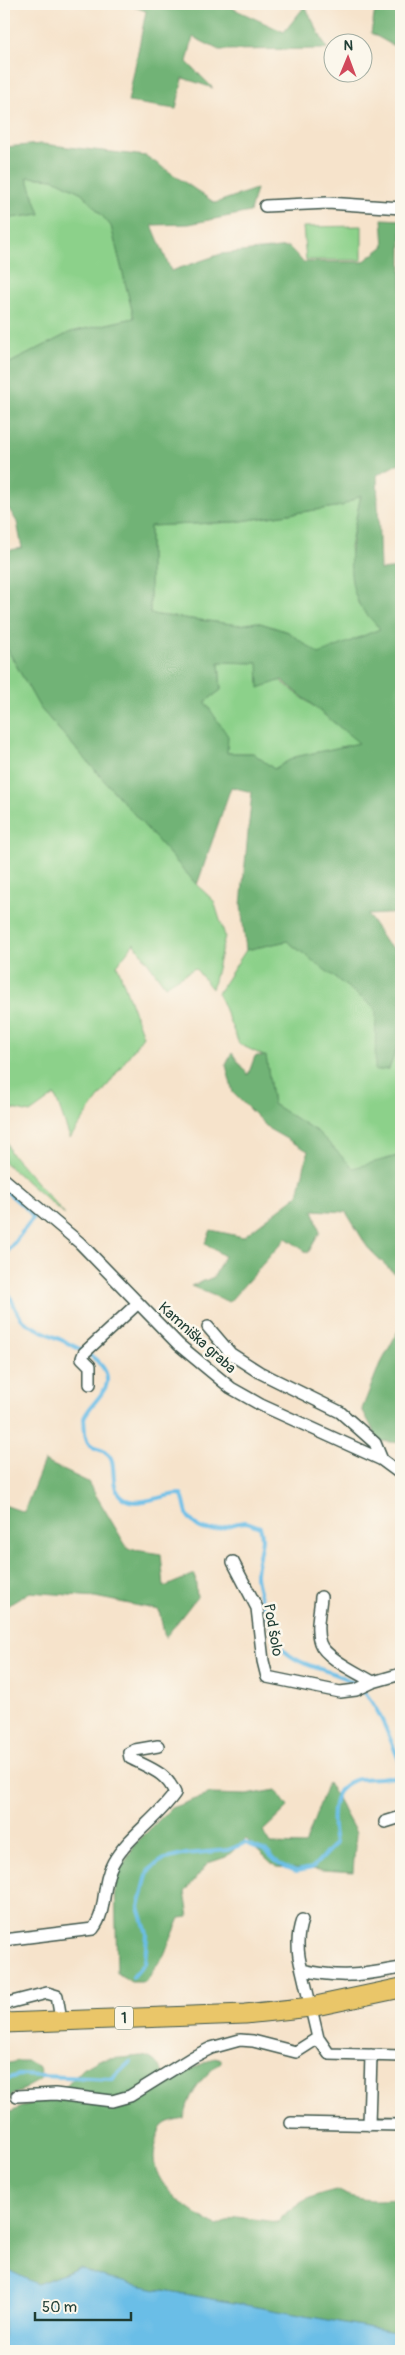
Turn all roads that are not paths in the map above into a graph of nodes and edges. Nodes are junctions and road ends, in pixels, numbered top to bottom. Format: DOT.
graph roads {
  1 [pos="265,206"];
  2 [pos="401,208"];
  3 [pos="4,1180"];
  4 [pos="137,1304"];
  5 [pos="208,1327"];
  6 [pos="90,1384"];
  7 [pos="382,1460"];
  8 [pos="401,1474"];
  9 [pos="233,1562"];
  10 [pos="321,1597"];
  11 [pos="401,1674"];
  12 [pos="370,1684"];
  13 [pos="158,1746"];
  14 [pos="401,1816"];
  15 [pos="385,1822"];
  16 [pos="302,1920"];
  17 [pos="4,1940"];
  18 [pos="401,1968"];
  19 [pos="302,1970"];
  20 [pos="401,1988"];
  21 [pos="4,2004"];
  22 [pos="311,2007"];
  23 [pos="61,2019"];
  24 [pos="4,2023"];
  25 [pos="318,2038"];
  26 [pos="370,2054"];
  27 [pos="401,2056"];
  28 [pos="17,2096"];
  29 [pos="291,2123"];
  30 [pos="369,2125"];
  31 [pos="401,2126"];
  1 -- 2 [label="street"];
  3 -- 4 [label="street, Kamniška graba"];
  4 -- 6 [label="street"];
  4 -- 7 [label="street, Kamniška graba"];
  5 -- 7 [label="street"];
  7 -- 8 [label="street, Kamniška graba"];
  9 -- 12 [label="street, Pod šolo"];
  10 -- 12 [label="street"];
  11 -- 12 [label="street"];
  13 -- 17 [label="street"];
  14 -- 15 [label="street"];
  16 -- 19 [label="street"];
  18 -- 19 [label="street"];
  19 -- 22 [label="street"];
  20 -- 22 [label="main road, 1"];
  21 -- 23 [label="street"];
  22 -- 23 [label="main road, 1"];
  22 -- 25 [label="street"];
  23 -- 24 [label="main road, 1"];
  25 -- 26 [label="street"];
  25 -- 28 [label="street"];
  26 -- 27 [label="street"];
  26 -- 30 [label="street"];
  29 -- 30 [label="street"];
  30 -- 31 [label="street"];
}
